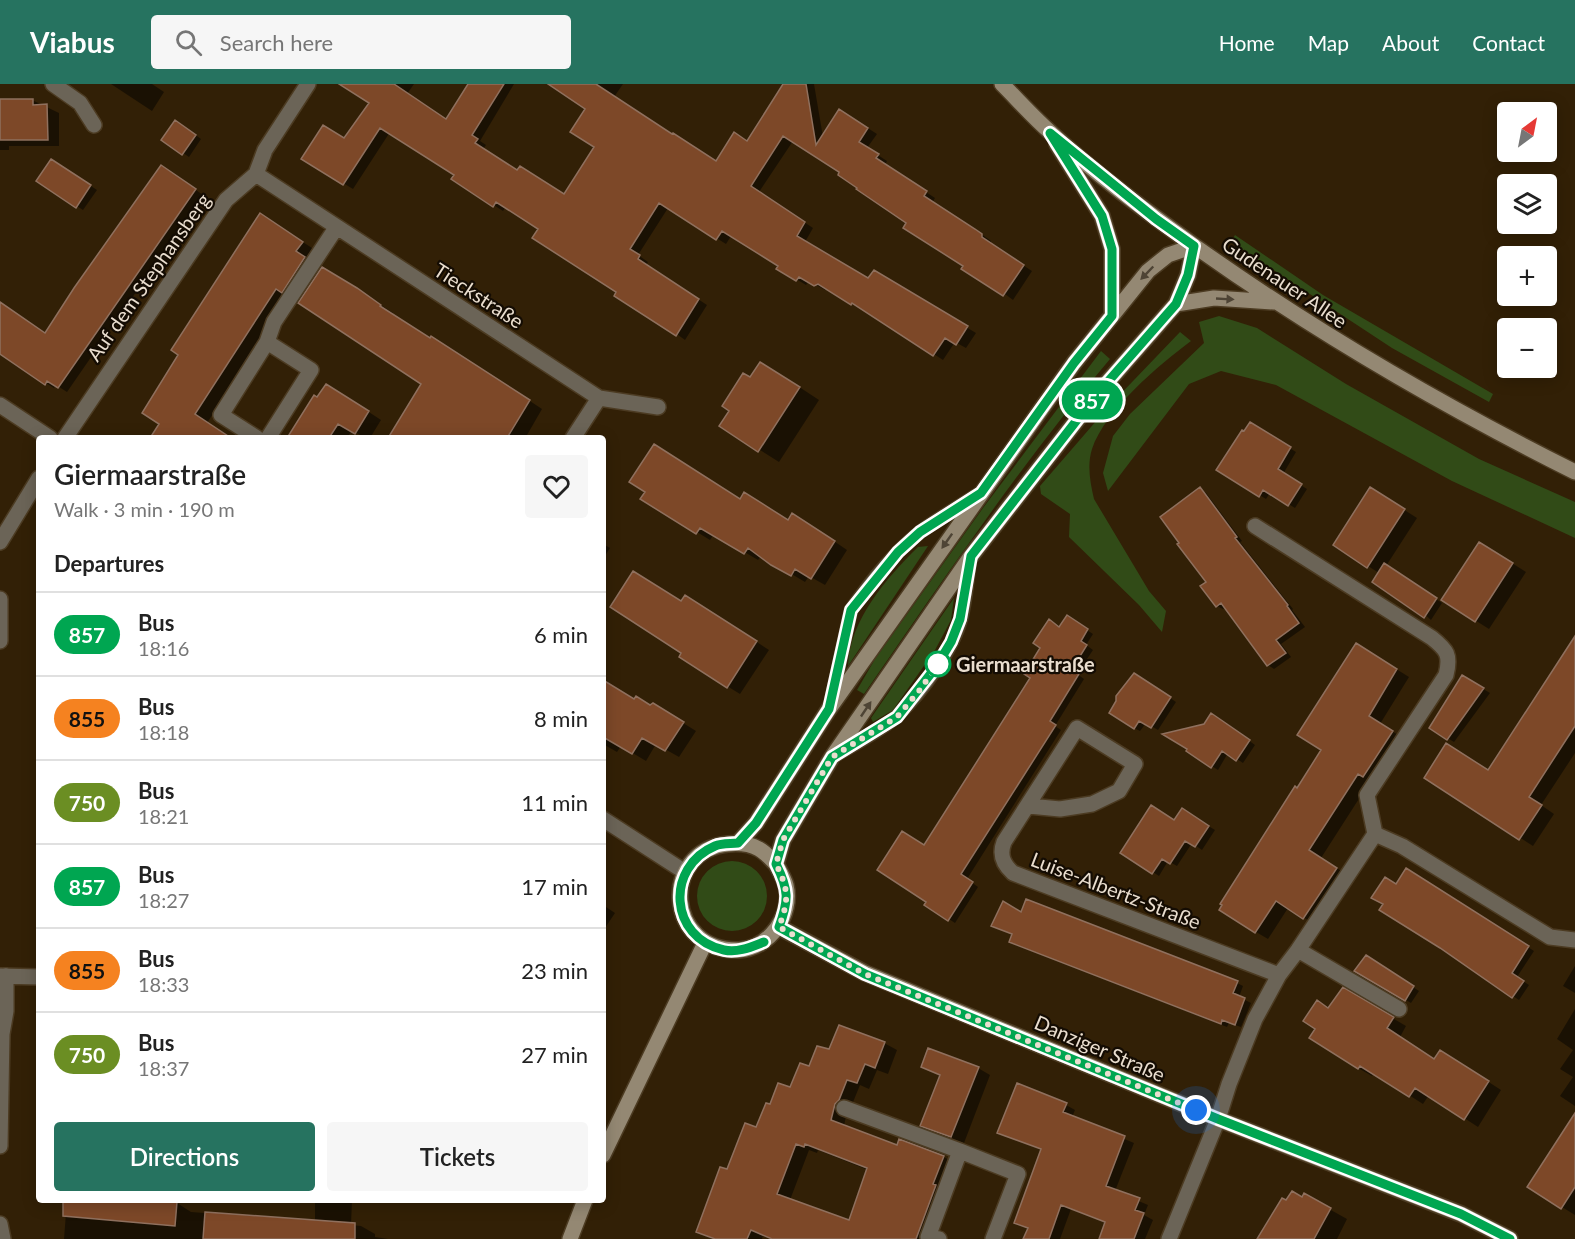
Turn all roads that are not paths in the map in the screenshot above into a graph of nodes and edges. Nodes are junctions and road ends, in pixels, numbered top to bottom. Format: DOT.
graph roads {
  1 [pos="53,84"];
  2 [pos="308,84"];
  3 [pos="1002,84"];
  4 [pos="94,125"];
  5 [pos="1050,133"];
  6 [pos="256,174"];
  7 [pos="336,228"];
  8 [pos="1194,246"];
  9 [pos="1275,302"];
  10 [pos="1176,304"];
  11 [pos="1112,316"];
  12 [pos="267,342"];
  13 [pos="599,398"];
  14 [pos="0,405"];
  15 [pos="658,407"];
  16 [pos="45,435"];
  17 [pos="66,435"];
  18 [pos="252,435"];
  19 [pos="270,435"];
  20 [pos="575,435"];
  21 [pos="1575,472"];
  22 [pos="36,483"];
  23 [pos="981,493"];
  24 [pos="1256,526"];
  25 [pos="0,542"];
  26 [pos="971,556"];
  27 [pos="0,599"];
  28 [pos="0,641"];
  29 [pos="829,709"];
  30 [pos="832,757"];
  31 [pos="1029,806"];
  32 [pos="606,821"];
  33 [pos="1375,834"];
  34 [pos="738,843"];
  35 [pos="776,864"];
  36 [pos="685,872"];
  37 [pos="779,927"];
  38 [pos="1575,940"];
  39 [pos="705,943"];
  40 [pos="1298,950"];
  41 [pos="1279,975"];
  42 [pos="3,976"];
  43 [pos="36,977"];
  44 [pos="1399,1010"];
  45 [pos="844,1108"];
  46 [pos="1218,1119"];
  47 [pos="0,1146"];
  48 [pos="606,1149"];
  49 [pos="960,1151"];
  50 [pos="584,1203"];
  51 [pos="0,1224"];
  52 [pos="3,1239"];
  53 [pos="570,1239"];
  54 [pos="939,1239"];
  55 [pos="993,1239"];
  56 [pos="1169,1239"];
  57 [pos="1510,1239"];
  1 -- 4 [label="street"];
  2 -- 6 [label="street, Auf dem Stephansberg"];
  3 -- 5 [label="main road, Gudenauer Allee"];
  5 -- 8 [label="main road, Gudenauer Allee"];
  5 -- 11 [label="main road"];
  6 -- 7 [label="street, Tieckstraße"];
  6 -- 17 [label="street, Auf dem Stephansberg"];
  7 -- 12 [label="street"];
  7 -- 13 [label="street, Tieckstraße"];
  8 -- 9 [label="main road, Gudenauer Allee"];
  8 -- 10 [label="main road"];
  8 -- 11 [label="main road, one-way"];
  10 -- 9 [label="main road, one-way"];
  9 -- 21 [label="main road, Gudenauer Allee"];
  10 -- 26 [label="main road"];
  11 -- 23 [label="main road"];
  12 -- 18 [label="street"];
  12 -- 19 [label="street"];
  13 -- 15 [label="street, Tieckstraße"];
  13 -- 20 [label="street"];
  14 -- 16 [label="street"];
  22 -- 25 [label="street"];
  23 -- 29 [label="main road, one-way"];
  23 -- 29 [label="lane"];
  24 -- 33 [label="street"];
  30 -- 26 [label="main road, one-way"];
  26 -- 30 [label="lane"];
  27 -- 28 [label="street"];
  29 -- 34 [label="main road"];
  30 -- 35 [label="main road"];
  31 -- 31 [label="street, Luise-Albertz-Straße"];
  31 -- 41 [label="street, Luise-Albertz-Straße"];
  32 -- 36 [label="street"];
  33 -- 38 [label="street"];
  33 -- 40 [label="street"];
  34 -- 35 [label="main road"];
  34 -- 36 [label="main road"];
  35 -- 37 [label="main road"];
  36 -- 39 [label="main road"];
  37 -- 39 [label="main road"];
  37 -- 46 [label="main road, Danziger Straße"];
  39 -- 48 [label="main road"];
  40 -- 41 [label="street"];
  40 -- 44 [label="street"];
  41 -- 46 [label="street"];
  42 -- 43 [label="street"];
  42 -- 47 [label="street"];
  45 -- 49 [label="street"];
  46 -- 56 [label="street"];
  46 -- 57 [label="main road, Danziger Straße"];
  49 -- 54 [label="street"];
  49 -- 55 [label="street"];
  50 -- 53 [label="main road"];
  51 -- 52 [label="street"];
}
